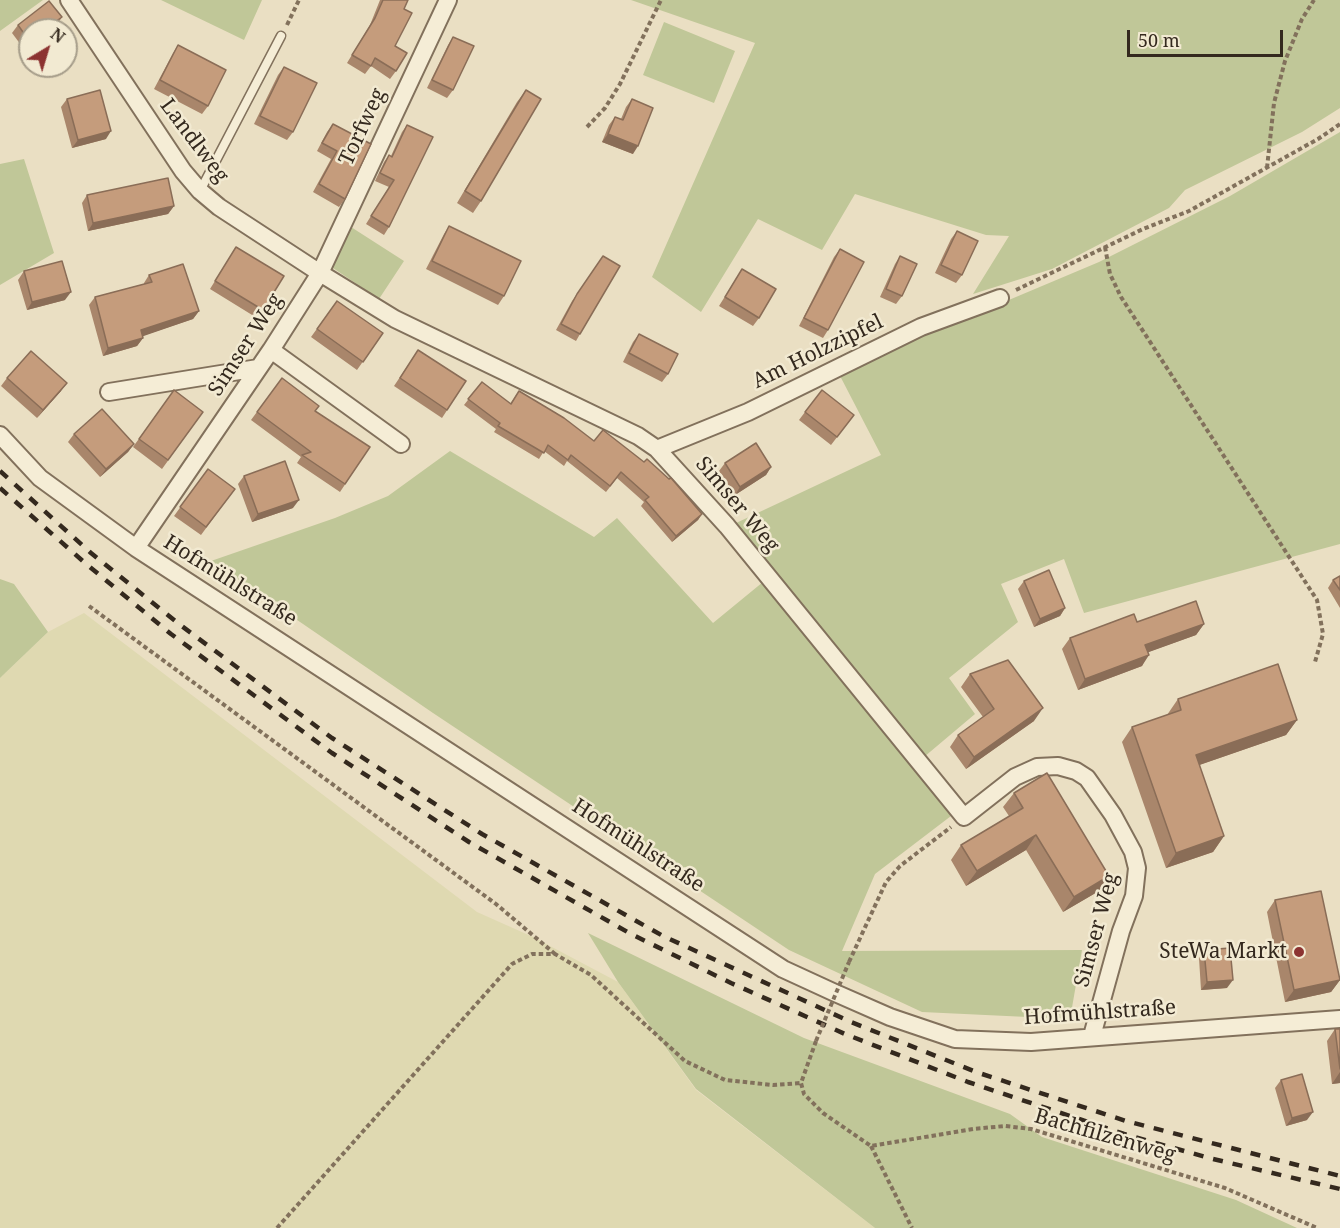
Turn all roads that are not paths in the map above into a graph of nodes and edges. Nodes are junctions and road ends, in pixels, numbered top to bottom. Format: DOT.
graph roads {
  1 [pos="69,0"];
  2 [pos="448,0"];
  3 [pos="281,36"];
  4 [pos="200,191"];
  5 [pos="320,273"];
  6 [pos="1000,298"];
  7 [pos="271,350"];
  8 [pos="258,368"];
  9 [pos="109,392"];
  10 [pos="0,435"];
  11 [pos="400,444"];
  12 [pos="657,449"];
  13 [pos="136,548"];
  14 [pos="1340,1019"];
  15 [pos="1092,1036"];
  1 -- 4 [label="street, Landlweg"];
  2 -- 5 [label="street, Torfweg"];
  3 -- 4 [label="lane"];
  4 -- 5 [label="street, Landlweg"];
  5 -- 7 [label="street, Simser Weg"];
  5 -- 12 [label="street, Simser Weg"];
  6 -- 12 [label="street, Am Holzzipfel"];
  7 -- 8 [label="street, Simser Weg"];
  7 -- 11 [label="street"];
  8 -- 9 [label="street"];
  8 -- 13 [label="street, Simser Weg"];
  10 -- 13 [label="street, Hofmühlstraße"];
  12 -- 15 [label="street, Simser Weg"];
  13 -- 15 [label="street, Hofmühlstraße"];
  14 -- 15 [label="street, Hofmühlstraße"];
}
